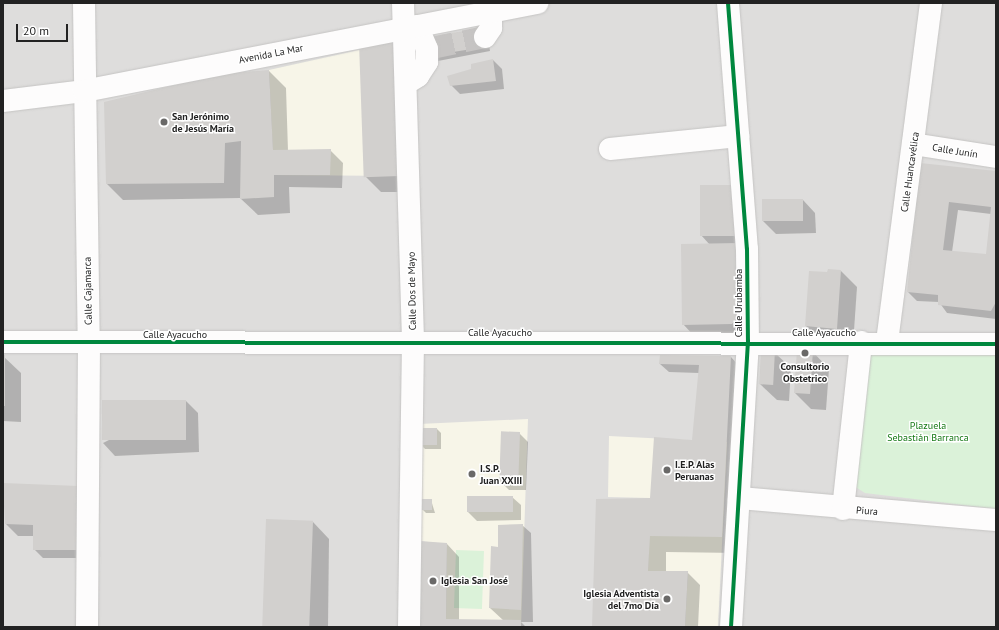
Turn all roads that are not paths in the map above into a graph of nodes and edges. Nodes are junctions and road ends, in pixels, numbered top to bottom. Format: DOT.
graph roads {
  1 [pos="84,3"];
  2 [pos="403,3"];
  3 [pos="538,3"];
  4 [pos="728,3"];
  5 [pos="931,3"];
  6 [pos="491,12"];
  7 [pos="412,26"];
  8 [pos="485,37"];
  9 [pos="407,83"];
  10 [pos="84,91"];
  11 [pos="3,101"];
  12 [pos="738,136"];
  13 [pos="913,144"];
  14 [pos="610,149"];
  15 [pos="996,158"];
  16 [pos="413,341"];
  17 [pos="748,341"];
  18 [pos="3,342"];
  19 [pos="861,342"];
  20 [pos="887,342"];
  21 [pos="89,343"];
  22 [pos="996,344"];
  23 [pos="739,498"];
  24 [pos="844,510"];
  25 [pos="996,520"];
  26 [pos="87,627"];
  27 [pos="409,627"];
  28 [pos="731,627"];
  1 -- 10 [label="street, Calle Cajamarca"];
  2 -- 7 [label="street, Calle Dos de Mayo"];
  3 -- 6 [label="street, Avenida La Mar"];
  4 -- 12 [label="street, Calle Urubamba"];
  5 -- 13 [label="street, Calle Huancavélica"];
  6 -- 7 [label="street, Avenida La Mar"];
  6 -- 8 [label="street"];
  7 -- 9 [label="street, Calle Dos de Mayo"];
  7 -- 9 [label="street"];
  7 -- 10 [label="street, Avenida La Mar"];
  9 -- 16 [label="street, Calle Dos de Mayo"];
  10 -- 11 [label="street, Avenida La Mar"];
  10 -- 21 [label="street, Calle Cajamarca"];
  12 -- 14 [label="street"];
  12 -- 17 [label="street, Calle Urubamba"];
  13 -- 15 [label="street, Calle Junín"];
  13 -- 20 [label="street, Calle Huancavélica"];
  16 -- 17 [label="street, Calle Ayacucho"];
  16 -- 21 [label="street, Calle Ayacucho"];
  16 -- 27 [label="street, Calle Dos de Mayo"];
  17 -- 19 [label="street, Calle Ayacucho"];
  17 -- 23 [label="street, Calle Urubamba"];
  18 -- 21 [label="street, Calle Ayacucho"];
  19 -- 20 [label="street, Calle Ayacucho"];
  19 -- 24 [label="street"];
  20 -- 22 [label="street, Calle Ayacucho"];
  21 -- 26 [label="street, Calle Cajamarca"];
  23 -- 24 [label="street, Piura"];
  23 -- 28 [label="street, Calle Urubamba"];
  24 -- 25 [label="street, Piura"];
}
